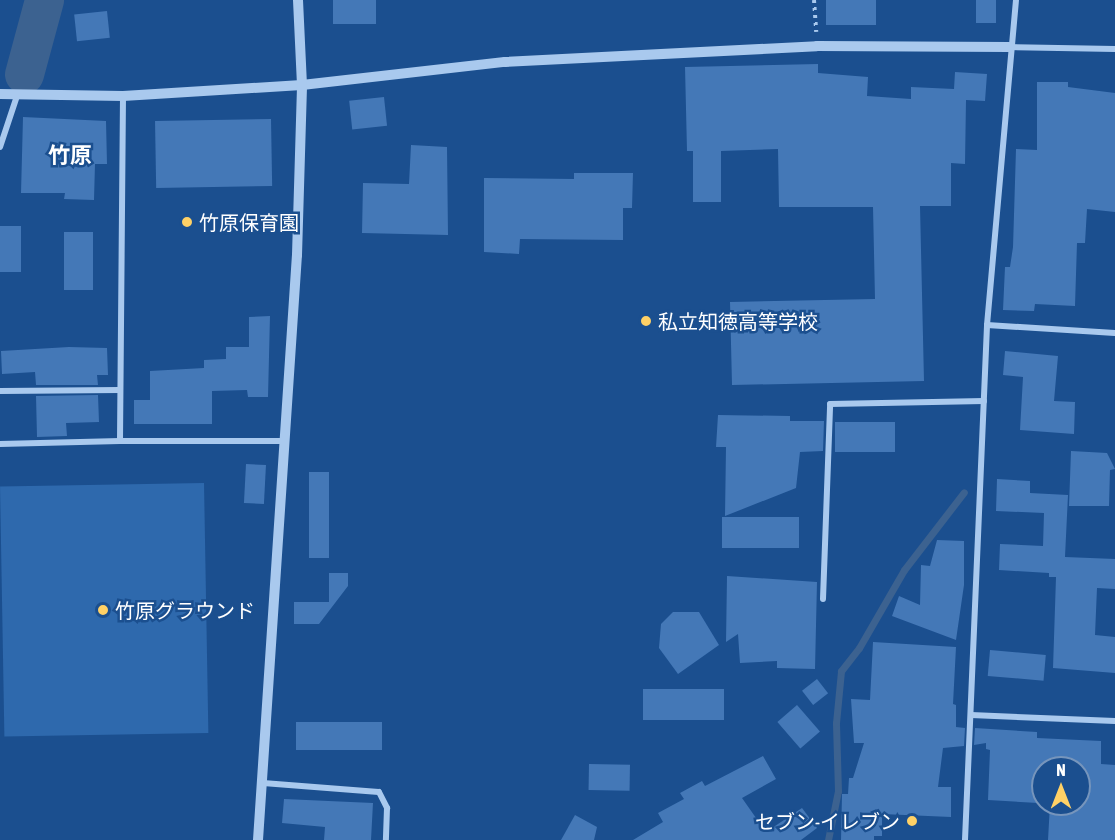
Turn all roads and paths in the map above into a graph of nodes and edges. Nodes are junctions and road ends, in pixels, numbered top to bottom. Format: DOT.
graph roads {
  1 [pos="298,0"];
  2 [pos="814,0"];
  3 [pos="1016,0"];
  4 [pos="816,46"];
  5 [pos="1009,47"];
  6 [pos="1115,50"];
  7 [pos="302,85"];
  8 [pos="0,94"];
  9 [pos="17,96"];
  10 [pos="123,96"];
  11 [pos="0,147"];
  12 [pos="987,325"];
  13 [pos="1115,333"];
  14 [pos="120,390"];
  15 [pos="0,391"];
  16 [pos="984,401"];
  17 [pos="120,441"];
  18 [pos="285,441"];
  19 [pos="0,444"];
  20 [pos="823,599"];
  21 [pos="971,715"];
  22 [pos="1115,721"];
  23 [pos="263,783"];
  24 [pos="258,840"];
  25 [pos="386,840"];
  26 [pos="965,840"];
  1 -- 7 [label="street"];
  2 -- 4 [label="path"];
  3 -- 5 [label="street"];
  4 -- 5 [label="street"];
  4 -- 7 [label="street"];
  5 -- 6 [label="street"];
  5 -- 12 [label="street"];
  7 -- 10 [label="street"];
  7 -- 18 [label="street"];
  8 -- 9 [label="street"];
  9 -- 10 [label="street"];
  9 -- 11 [label="street"];
  10 -- 14 [label="street"];
  12 -- 13 [label="street"];
  12 -- 16 [label="street"];
  14 -- 15 [label="street"];
  14 -- 17 [label="street"];
  16 -- 20 [label="street"];
  16 -- 21 [label="street"];
  17 -- 18 [label="street"];
  17 -- 19 [label="street"];
  18 -- 23 [label="street"];
  21 -- 22 [label="street"];
  21 -- 26 [label="street"];
  23 -- 24 [label="street"];
  23 -- 25 [label="street"];
}
